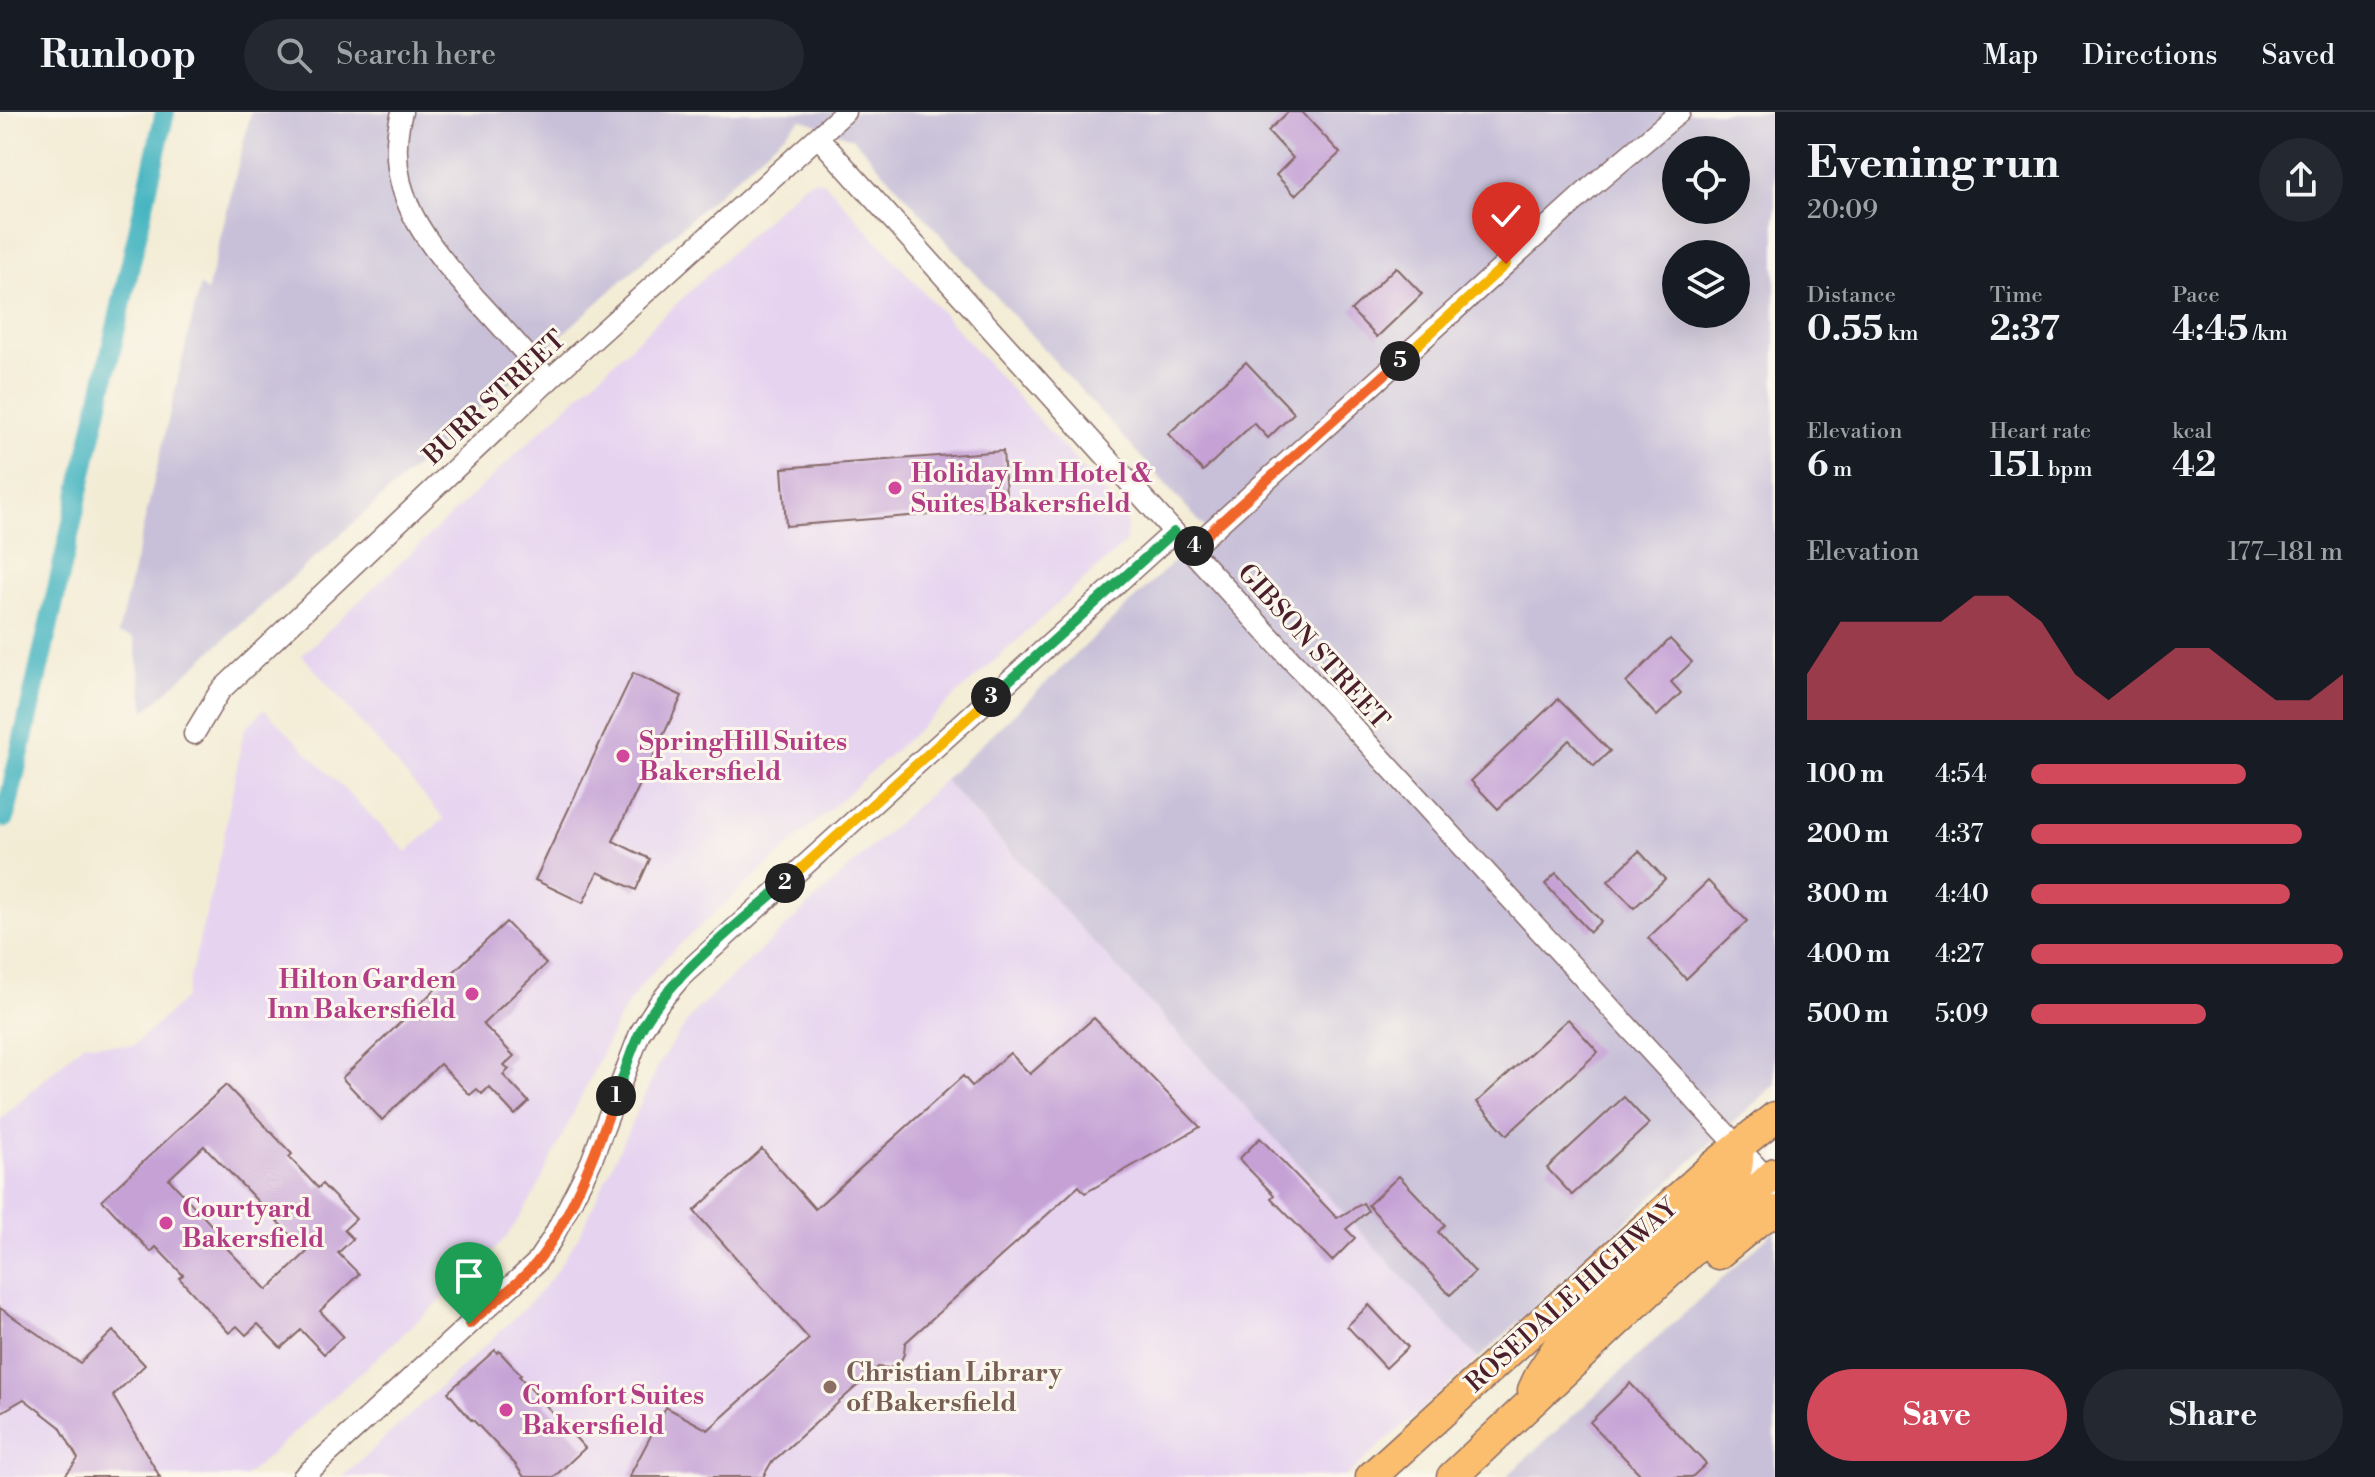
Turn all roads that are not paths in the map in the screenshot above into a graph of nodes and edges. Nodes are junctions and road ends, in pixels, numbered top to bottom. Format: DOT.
graph roads {
  1 [pos="402,112"];
  2 [pos="845,112"];
  3 [pos="1680,112"];
  4 [pos="818,137"];
  5 [pos="549,380"];
  6 [pos="1174,532"];
  7 [pos="1190,550"];
  8 [pos="194,734"];
  9 [pos="1775,1117"];
  10 [pos="1738,1147"];
  11 [pos="1773,1180"];
  12 [pos="1775,1211"];
  13 [pos="1527,1407"];
  14 [pos="303,1477"];
  15 [pos="1371,1477"];
  16 [pos="1452,1477"];
  1 -- 5 [label="street"];
  2 -- 4 [label="street, BURR STREET"];
  3 -- 7 [label="street"];
  4 -- 5 [label="street, BURR STREET"];
  4 -- 6 [label="street, GIBSON STREET"];
  5 -- 8 [label="street, BURR STREET"];
  6 -- 7 [label="street, GIBSON STREET"];
  6 -- 14 [label="street"];
  7 -- 10 [label="street, GIBSON STREET"];
  9 -- 10 [label="main road, ROSEDALE HIGHWAY"];
  10 -- 11 [label="street, GIBSON STREET"];
  10 -- 13 [label="main road"];
  10 -- 15 [label="main road, ROSEDALE HIGHWAY"];
  11 -- 13 [label="main road, ROSEDALE HIGHWAY"];
  12 -- 13 [label="main road"];
  13 -- 16 [label="main road, ROSEDALE HIGHWAY"];
}
